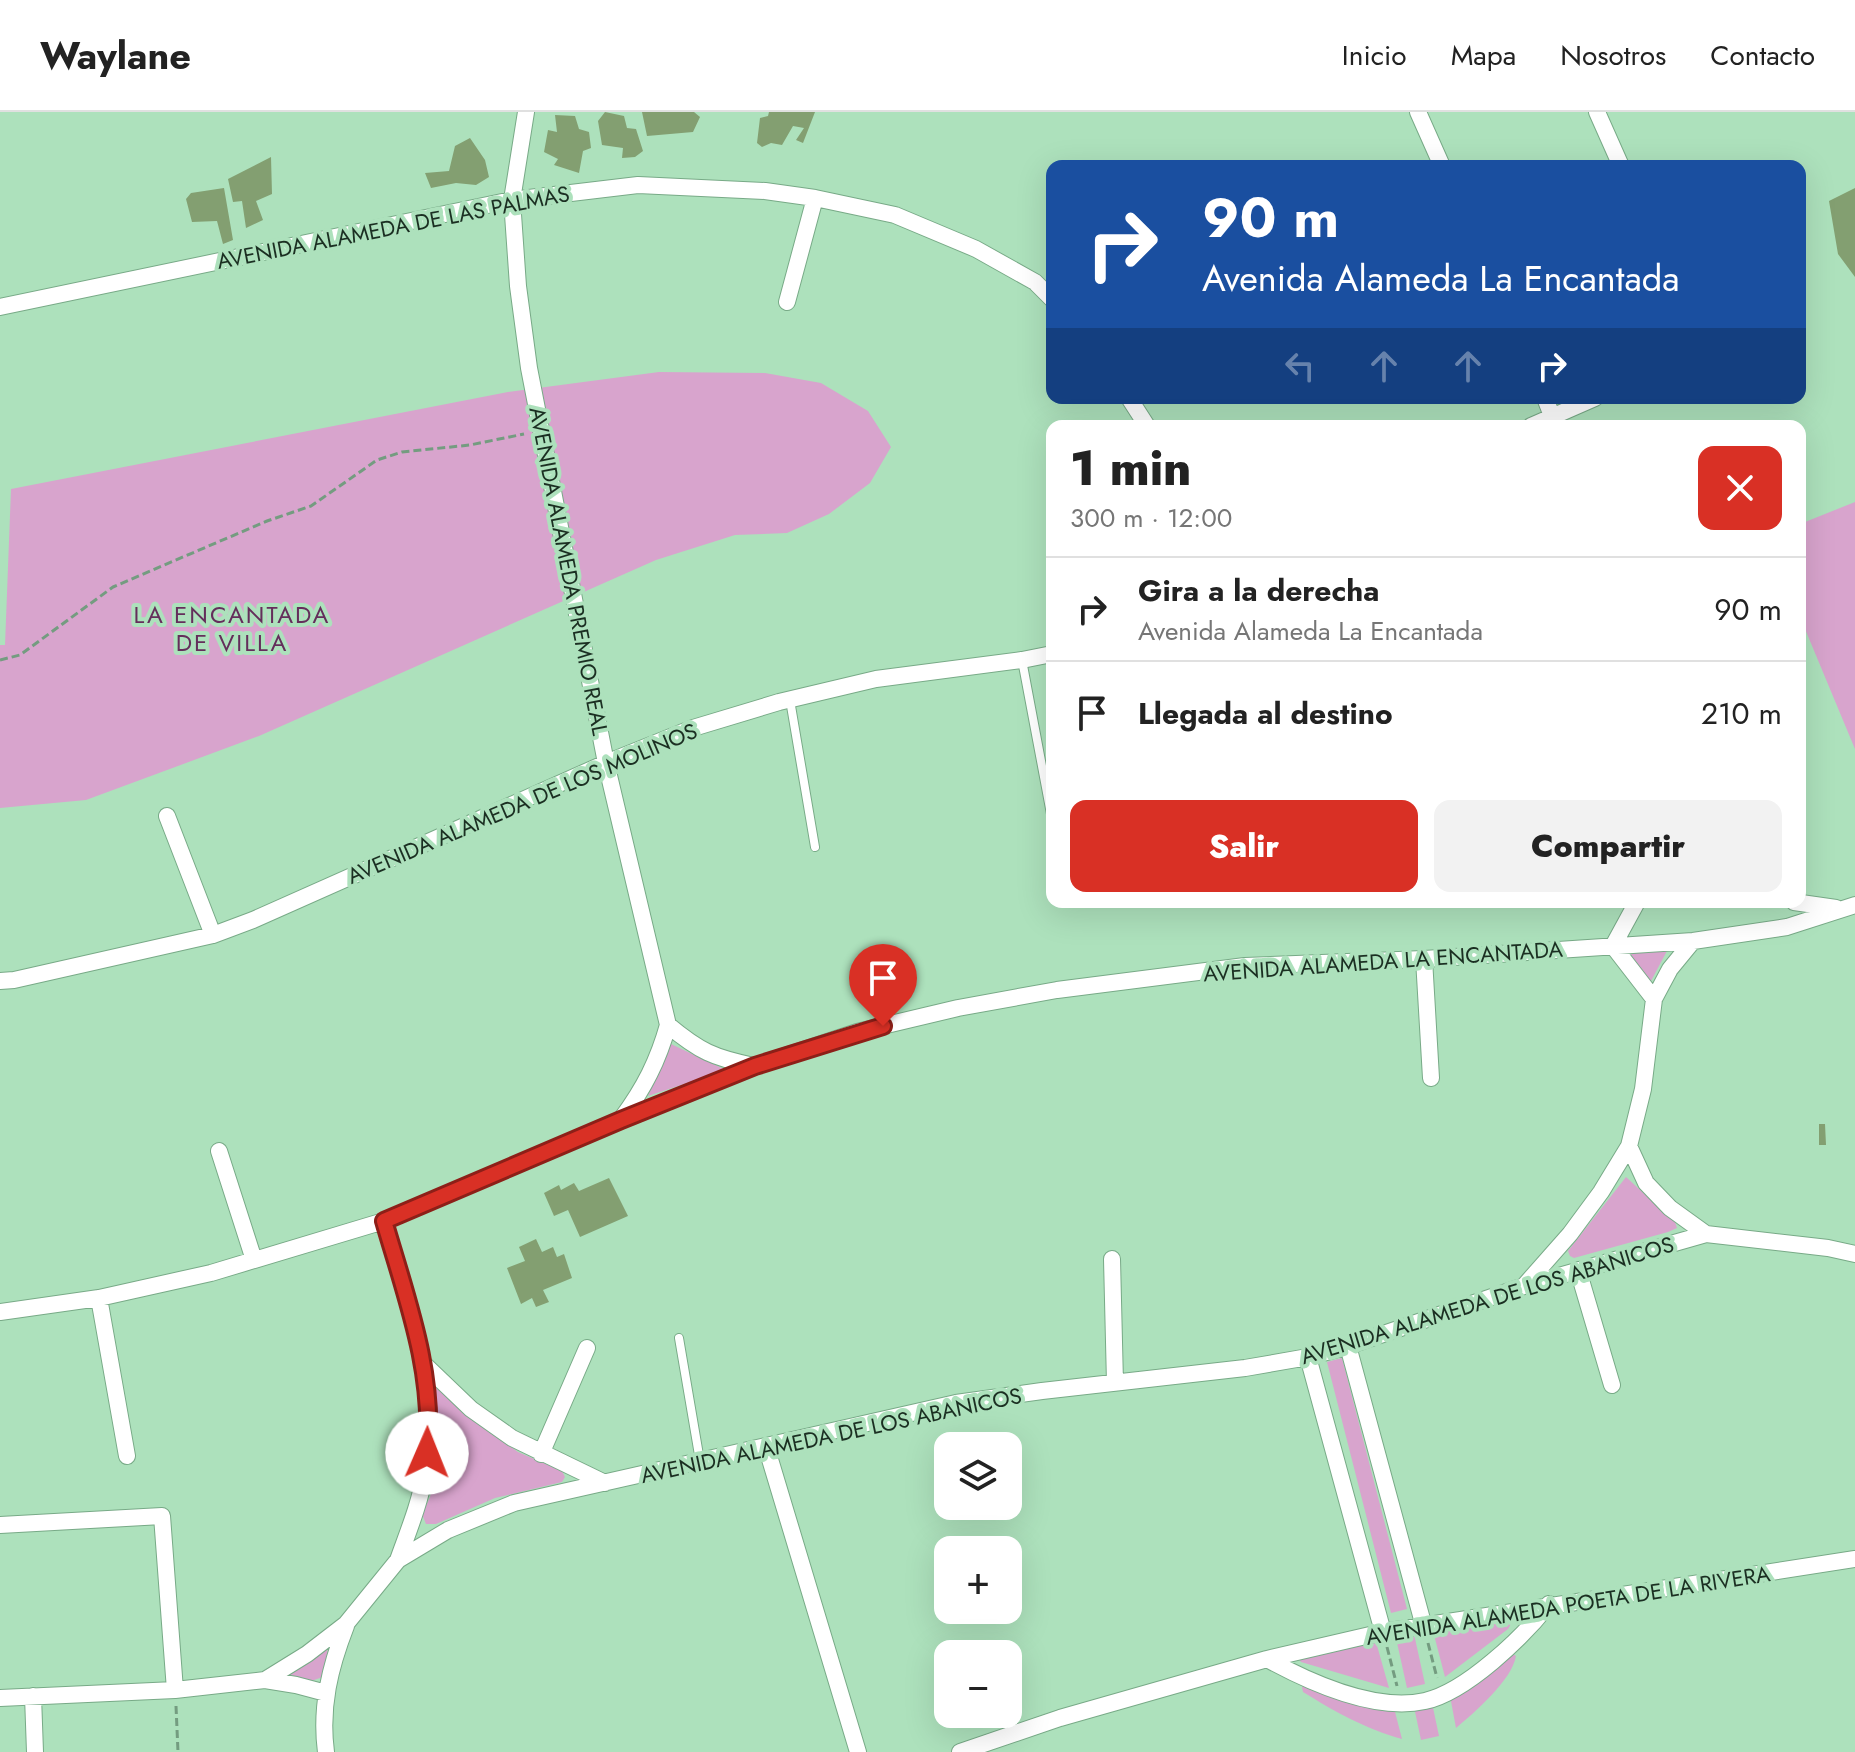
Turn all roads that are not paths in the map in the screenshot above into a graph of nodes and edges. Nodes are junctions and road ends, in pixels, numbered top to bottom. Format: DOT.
graph roads {
  1 [pos="526,112"];
  2 [pos="1418,112"];
  3 [pos="1597,112"];
  4 [pos="1439,160"];
  5 [pos="1618,160"];
  6 [pos="815,198"];
  7 [pos="512,200"];
  8 [pos="1046,293"];
  9 [pos="787,302"];
  10 [pos="0,307"];
  11 [pos="1584,404"];
  12 [pos="1556,420"];
  13 [pos="1046,655"];
  14 [pos="1022,660"];
  15 [pos="790,700"];
  16 [pos="606,763"];
  17 [pos="1046,787"];
  18 [pos="167,816"];
  19 [pos="815,847"];
  20 [pos="1806,903"];
  21 [pos="1849,907"];
  22 [pos="1634,908"];
  23 [pos="213,935"];
  24 [pos="1693,941"];
  25 [pos="1613,946"];
  26 [pos="1424,959"];
  27 [pos="0,981"];
  28 [pos="1654,999"];
  29 [pos="668,1025"];
  30 [pos="755,1066"];
  31 [pos="1431,1078"];
  32 [pos="621,1120"];
  33 [pos="1629,1146"];
  34 [pos="219,1151"];
  35 [pos="384,1221"];
  36 [pos="1706,1234"];
  37 [pos="1855,1254"];
  38 [pos="1112,1259"];
  39 [pos="254,1260"];
  40 [pos="1578,1270"];
  41 [pos="1524,1286"];
  42 [pos="99,1298"];
  43 [pos="0,1312"];
  44 [pos="679,1338"];
  45 [pos="1348,1346"];
  46 [pos="587,1348"];
  47 [pos="1308,1357"];
  48 [pos="425,1365"];
  49 [pos="1115,1383"];
  50 [pos="1612,1385"];
  51 [pos="766,1446"];
  52 [pos="541,1454"];
  53 [pos="127,1456"];
  54 [pos="700,1461"];
  55 [pos="605,1483"];
  56 [pos="0,1525"];
  57 [pos="1855,1559"];
  58 [pos="398,1560"];
  59 [pos="1549,1604"];
  60 [pos="1423,1623"];
  61 [pos="346,1624"];
  62 [pos="1383,1632"];
  63 [pos="1267,1659"];
  64 [pos="265,1680"];
  65 [pos="175,1690"];
  66 [pos="326,1693"];
  67 [pos="33,1696"];
  68 [pos="0,1698"];
  69 [pos="35,1752"];
  70 [pos="326,1752"];
  71 [pos="858,1752"];
  72 [pos="960,1752"];
  1 -- 7 [label="street, AVENIDA ALAMEDA PREMIO REAL"];
  2 -- 4 [label="street"];
  3 -- 5 [label="street"];
  6 -- 7 [label="street, AVENIDA ALAMEDA DE LAS PALMAS"];
  6 -- 8 [label="street, AVENIDA ALAMEDA DE LAS PALMAS"];
  6 -- 9 [label="street"];
  7 -- 10 [label="street, AVENIDA ALAMEDA DE LAS PALMAS"];
  7 -- 16 [label="street, AVENIDA ALAMEDA PREMIO REAL"];
  11 -- 12 [label="street"];
  13 -- 14 [label="street, AVENIDA ALAMEDA DE LOS MOLINOS"];
  14 -- 15 [label="street, AVENIDA ALAMEDA DE LOS MOLINOS"];
  14 -- 17 [label="lane"];
  15 -- 16 [label="street, AVENIDA ALAMEDA DE LOS MOLINOS"];
  15 -- 19 [label="lane"];
  16 -- 23 [label="street, AVENIDA ALAMEDA DE LOS MOLINOS"];
  16 -- 29 [label="street, AVENIDA ALAMEDA PREMIO REAL"];
  18 -- 23 [label="street"];
  20 -- 21 [label="street"];
  21 -- 24 [label="street, AVENIDA ALAMEDA LA ENCANTADA"];
  22 -- 25 [label="street"];
  23 -- 27 [label="street, AVENIDA ALAMEDA DE LOS MOLINOS"];
  24 -- 25 [label="street, AVENIDA ALAMEDA LA ENCANTADA"];
  24 -- 28 [label="street"];
  25 -- 26 [label="street, AVENIDA ALAMEDA LA ENCANTADA"];
  25 -- 28 [label="street"];
  26 -- 30 [label="street, AVENIDA ALAMEDA LA ENCANTADA"];
  26 -- 31 [label="street"];
  28 -- 33 [label="street"];
  29 -- 30 [label="street"];
  29 -- 32 [label="street"];
  30 -- 32 [label="street, AVENIDA ALAMEDA LA ENCANTADA"];
  32 -- 35 [label="street, AVENIDA ALAMEDA LA ENCANTADA"];
  33 -- 36 [label="street"];
  33 -- 41 [label="street"];
  34 -- 39 [label="street"];
  35 -- 39 [label="street, AVENIDA ALAMEDA LA ENCANTADA"];
  35 -- 48 [label="street"];
  36 -- 37 [label="street"];
  36 -- 40 [label="street, AVENIDA ALAMEDA DE LOS ABANICOS"];
  38 -- 49 [label="street"];
  39 -- 42 [label="street, AVENIDA ALAMEDA LA ENCANTADA"];
  40 -- 41 [label="street, AVENIDA ALAMEDA DE LOS ABANICOS"];
  40 -- 50 [label="street"];
  41 -- 45 [label="street, AVENIDA ALAMEDA DE LOS ABANICOS"];
  42 -- 43 [label="street, AVENIDA ALAMEDA LA ENCANTADA"];
  42 -- 53 [label="street"];
  44 -- 54 [label="lane"];
  45 -- 47 [label="street, AVENIDA ALAMEDA DE LOS ABANICOS"];
  45 -- 60 [label="street"];
  46 -- 52 [label="street"];
  47 -- 49 [label="street, AVENIDA ALAMEDA DE LOS ABANICOS"];
  47 -- 62 [label="street"];
  48 -- 52 [label="street"];
  48 -- 58 [label="street"];
  49 -- 51 [label="street, AVENIDA ALAMEDA DE LOS ABANICOS"];
  51 -- 54 [label="street, AVENIDA ALAMEDA DE LOS ABANICOS"];
  51 -- 71 [label="street"];
  52 -- 55 [label="street"];
  54 -- 55 [label="street, AVENIDA ALAMEDA DE LOS ABANICOS"];
  55 -- 58 [label="street, AVENIDA ALAMEDA DE LOS ABANICOS"];
  56 -- 65 [label="street"];
  57 -- 59 [label="street, AVENIDA ALAMEDA POETA DE LA RIVERA"];
  58 -- 61 [label="street, AVENIDA ALAMEDA DE LOS ABANICOS"];
  59 -- 60 [label="street, AVENIDA ALAMEDA POETA DE LA RIVERA"];
  59 -- 63 [label="street"];
  60 -- 62 [label="street, AVENIDA ALAMEDA POETA DE LA RIVERA"];
  61 -- 64 [label="street, AVENIDA ALAMEDA DE LOS ABANICOS"];
  61 -- 66 [label="street"];
  62 -- 63 [label="street, AVENIDA ALAMEDA POETA DE LA RIVERA"];
  63 -- 72 [label="street, AVENIDA ALAMEDA POETA DE LA RIVERA"];
  64 -- 65 [label="street, AVENIDA ALAMEDA DE LOS ABANICOS"];
  64 -- 66 [label="street"];
  65 -- 67 [label="street, AVENIDA ALAMEDA DE LOS ABANICOS"];
  66 -- 70 [label="street"];
  67 -- 68 [label="street, AVENIDA ALAMEDA DE LOS ABANICOS"];
  67 -- 69 [label="street"];
}
